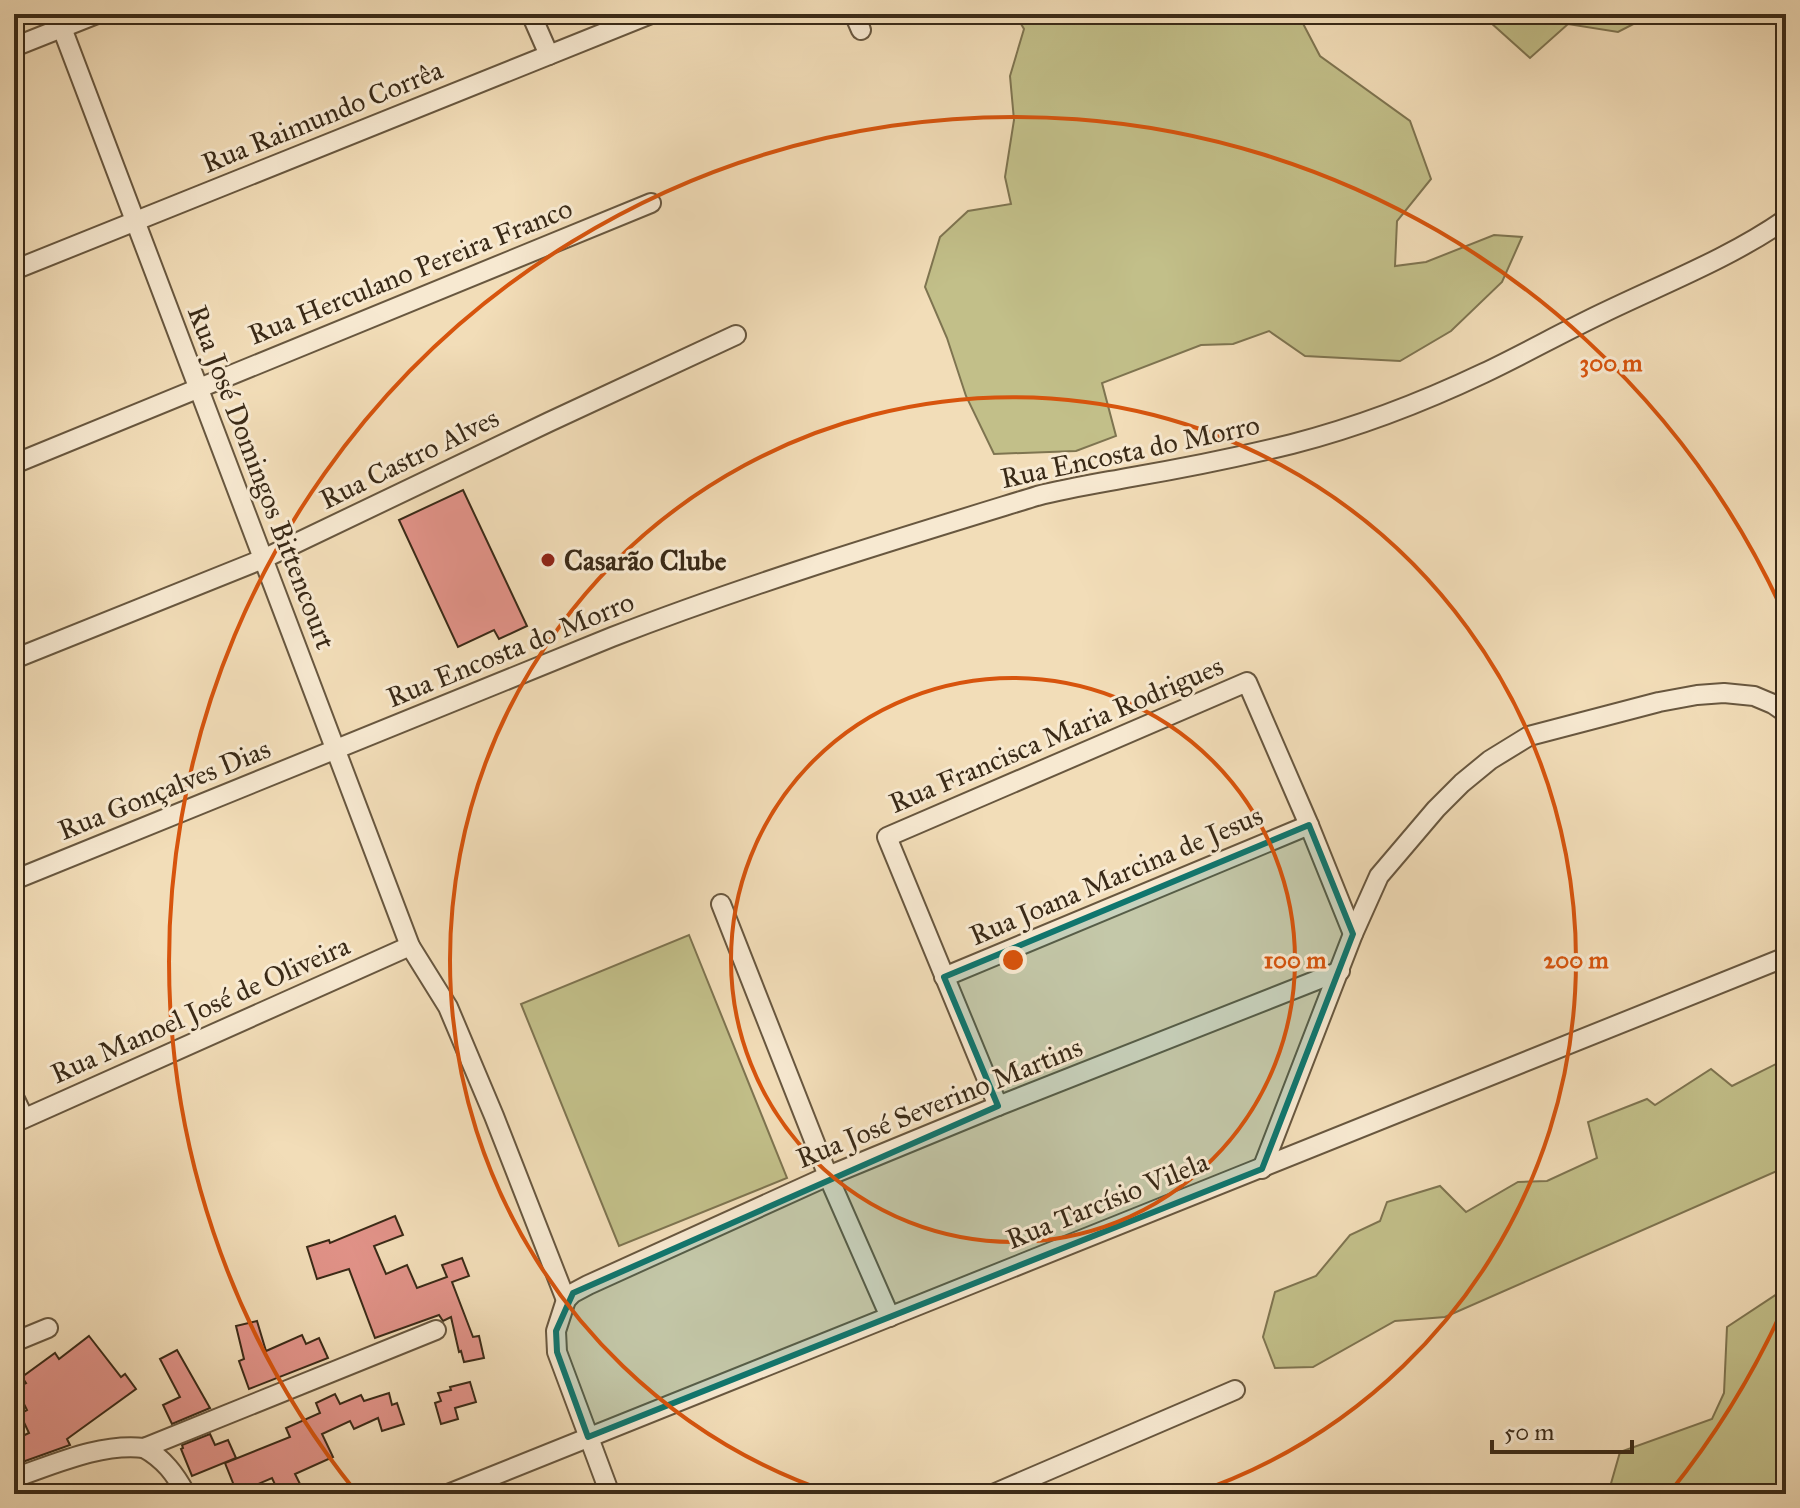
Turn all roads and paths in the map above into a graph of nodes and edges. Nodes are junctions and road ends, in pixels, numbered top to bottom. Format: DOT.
graph roads {
  1 [pos="97,14"];
  2 [pos="531,14"];
  3 [pos="651,14"];
  4 [pos="62,28"];
  5 [pos="14,47"];
  6 [pos="549,55"];
  7 [pos="651,203"];
  8 [pos="1786,219"];
  9 [pos="135,221"];
  10 [pos="14,270"];
  11 [pos="736,335"];
  12 [pos="199,388"];
  13 [pos="14,464"];
  14 [pos="263,559"];
  15 [pos="14,659"];
  16 [pos="1786,713"];
  17 [pos="335,750"];
  18 [pos="1309,825"];
  19 [pos="14,880"];
  20 [pos="721,904"];
  21 [pos="1353,934"];
  22 [pos="410,946"];
  23 [pos="1786,957"];
  24 [pos="1340,971"];
  25 [pos="944,977"];
  26 [pos="14,1097"];
  27 [pos="998,1106"];
  28 [pos="19,1120"];
  29 [pos="1262,1169"];
  30 [pos="828,1176"];
  31 [pos="566,1300"];
  32 [pos="890,1317"];
  33 [pos="48,1328"];
  34 [pos="436,1330"];
  35 [pos="14,1342"];
  36 [pos="1235,1390"];
  37 [pos="588,1437"];
  38 [pos="144,1448"];
  39 [pos="14,1478"];
  40 [pos="186,1494"];
  41 [pos="448,1494"];
  42 [pos="610,1494"];
  43 [pos="993,1494"];
  1 -- 4 [label="street"];
  2 -- 6 [label="street"];
  3 -- 6 [label="street, Rua Raimundo Corrêa"];
  4 -- 5 [label="street"];
  4 -- 9 [label="street, Rua José Domingos Bittencourt"];
  6 -- 9 [label="street, Rua Raimundo Corrêa"];
  7 -- 12 [label="street, Rua Herculano Pereira Franco"];
  8 -- 17 [label="street, Rua Encosta do Morro"];
  9 -- 10 [label="street, Rua Raimundo Corrêa"];
  9 -- 12 [label="street, Rua José Domingos Bittencourt"];
  11 -- 14 [label="street, Rua Castro Alves"];
  12 -- 13 [label="street, Rua Herculano Pereira Franco"];
  12 -- 14 [label="street, Rua José Domingos Bittencourt"];
  14 -- 15 [label="street, Rua Castro Alves"];
  14 -- 17 [label="street, Rua José Domingos Bittencourt"];
  16 -- 21 [label="street"];
  17 -- 19 [label="street, Rua Gonçalves Dias"];
  17 -- 22 [label="street, Rua José Domingos Bittencourt"];
  18 -- 21 [label="street"];
  18 -- 25 [label="street, Rua Joana Marcina de Jesus"];
  18 -- 25 [label="street, Rua Francisca Maria Rodrigues"];
  20 -- 30 [label="street"];
  21 -- 24 [label="street"];
  22 -- 28 [label="street, Rua Manoel José de Oliveira"];
  22 -- 31 [label="street, Rua José Domingos Bittencourt"];
  23 -- 29 [label="street, Rua Tarcísio Vilela"];
  24 -- 27 [label="street, Rua José Severino Martins"];
  24 -- 29 [label="street"];
  25 -- 27 [label="street"];
  26 -- 28 [label="street"];
  27 -- 30 [label="street, Rua José Severino Martins"];
  29 -- 32 [label="street, Rua Tarcísio Vilela"];
  30 -- 31 [label="street, Rua José Severino Martins"];
  30 -- 32 [label="street"];
  31 -- 37 [label="street"];
  32 -- 37 [label="street, Rua Tarcísio Vilela"];
  33 -- 35 [label="street"];
  34 -- 38 [label="street"];
  36 -- 43 [label="street"];
  37 -- 41 [label="street, Rua Tarcísio Vilela"];
  37 -- 42 [label="street"];
  38 -- 39 [label="street"];
  38 -- 40 [label="street"];
}
